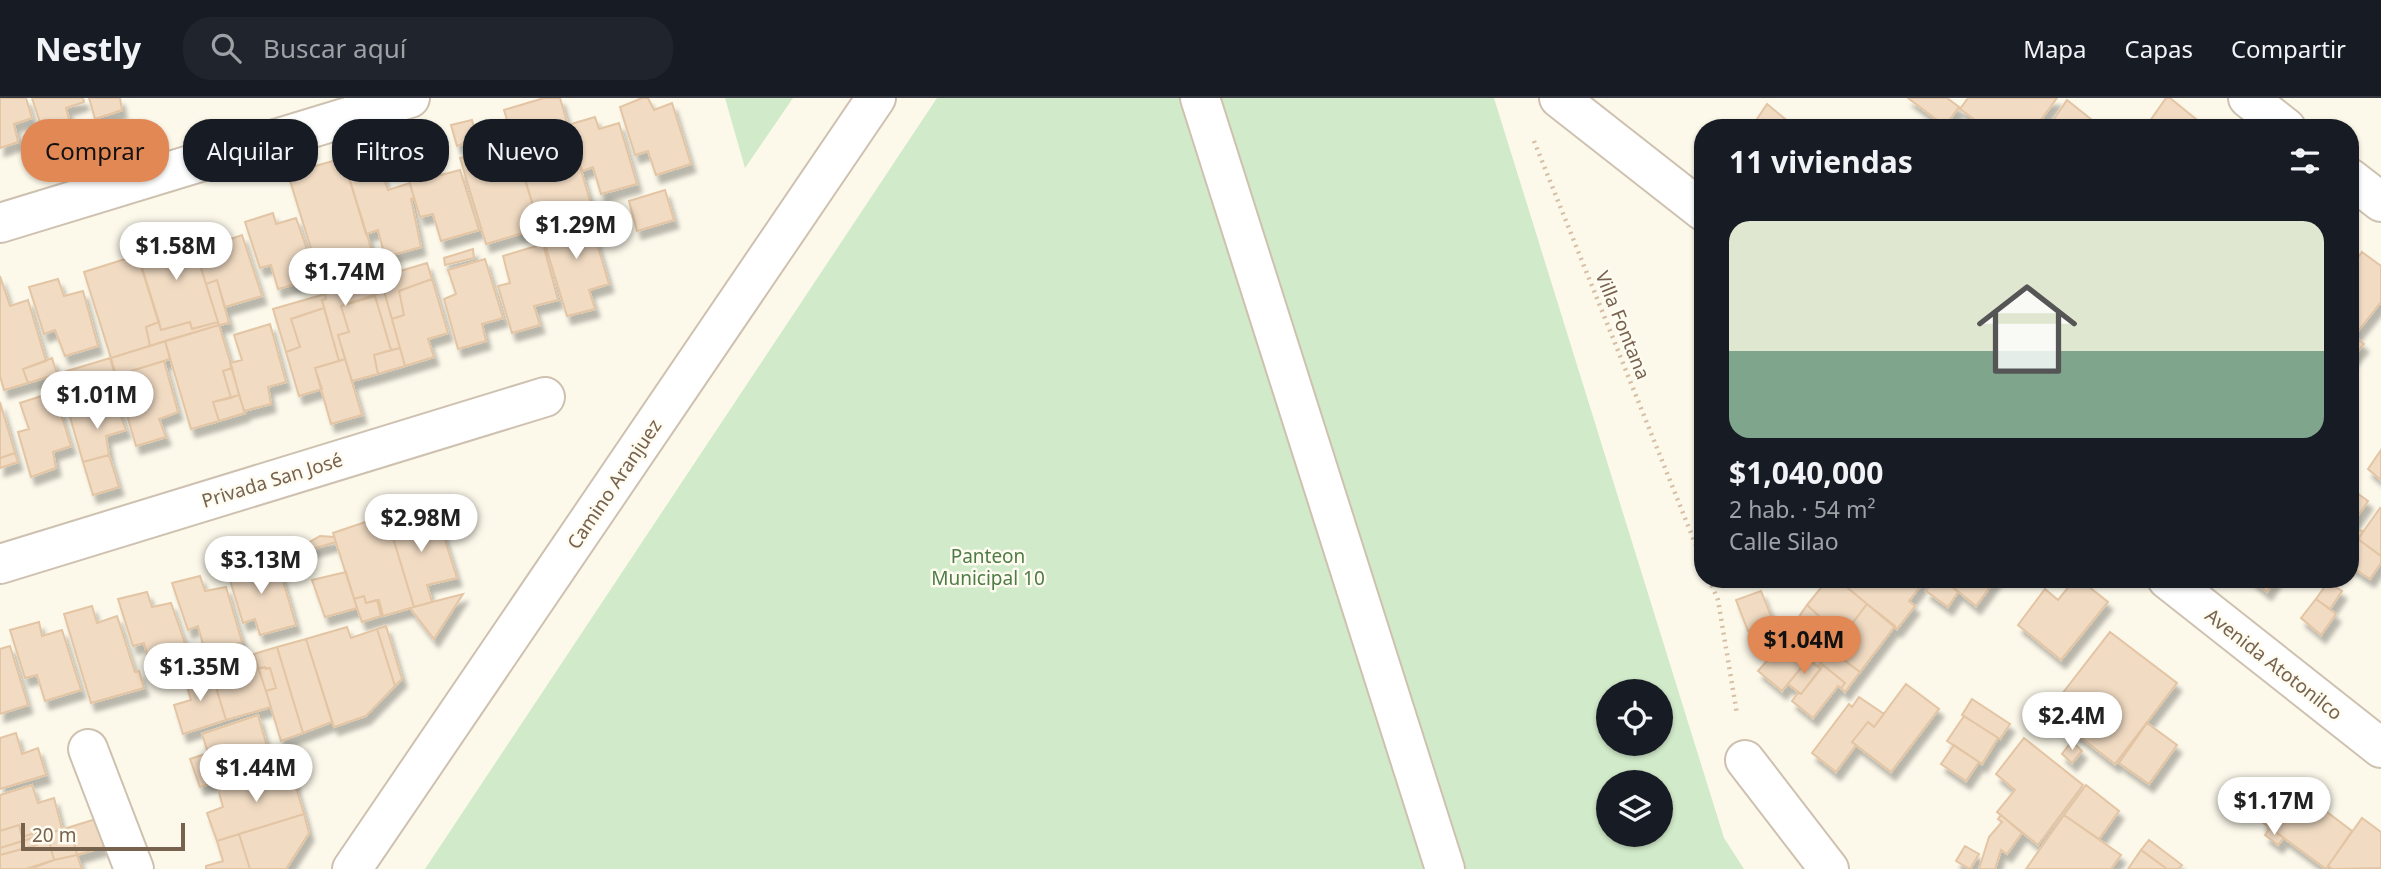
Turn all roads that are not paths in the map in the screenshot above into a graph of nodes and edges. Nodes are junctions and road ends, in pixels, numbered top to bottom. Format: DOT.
graph roads {
  1 [pos="410,98"];
  2 [pos="876,98"];
  3 [pos="1200,98"];
  4 [pos="1559,98"];
  5 [pos="2248,98"];
  6 [pos="2275,119"];
  7 [pos="2359,185"];
  8 [pos="2381,202"];
  9 [pos="1694,204"];
  10 [pos="0,223"];
  11 [pos="545,397"];
  12 [pos="0,564"];
  13 [pos="2178,588"];
  14 [pos="2381,748"];
  15 [pos="88,749"];
  16 [pos="1745,760"];
  17 [pos="134,869"];
  18 [pos="352,869"];
  19 [pos="1445,869"];
  20 [pos="1829,869"];
  1 -- 10 [label="street"];
  2 -- 18 [label="street, Camino Aranjuez"];
  3 -- 19 [label="street"];
  4 -- 9 [label="street"];
  5 -- 6 [label="street"];
  7 -- 8 [label="street"];
  11 -- 12 [label="street, Privada San José"];
  13 -- 14 [label="street, Avenida Atotonilco"];
  15 -- 17 [label="street"];
  16 -- 20 [label="street"];
}
